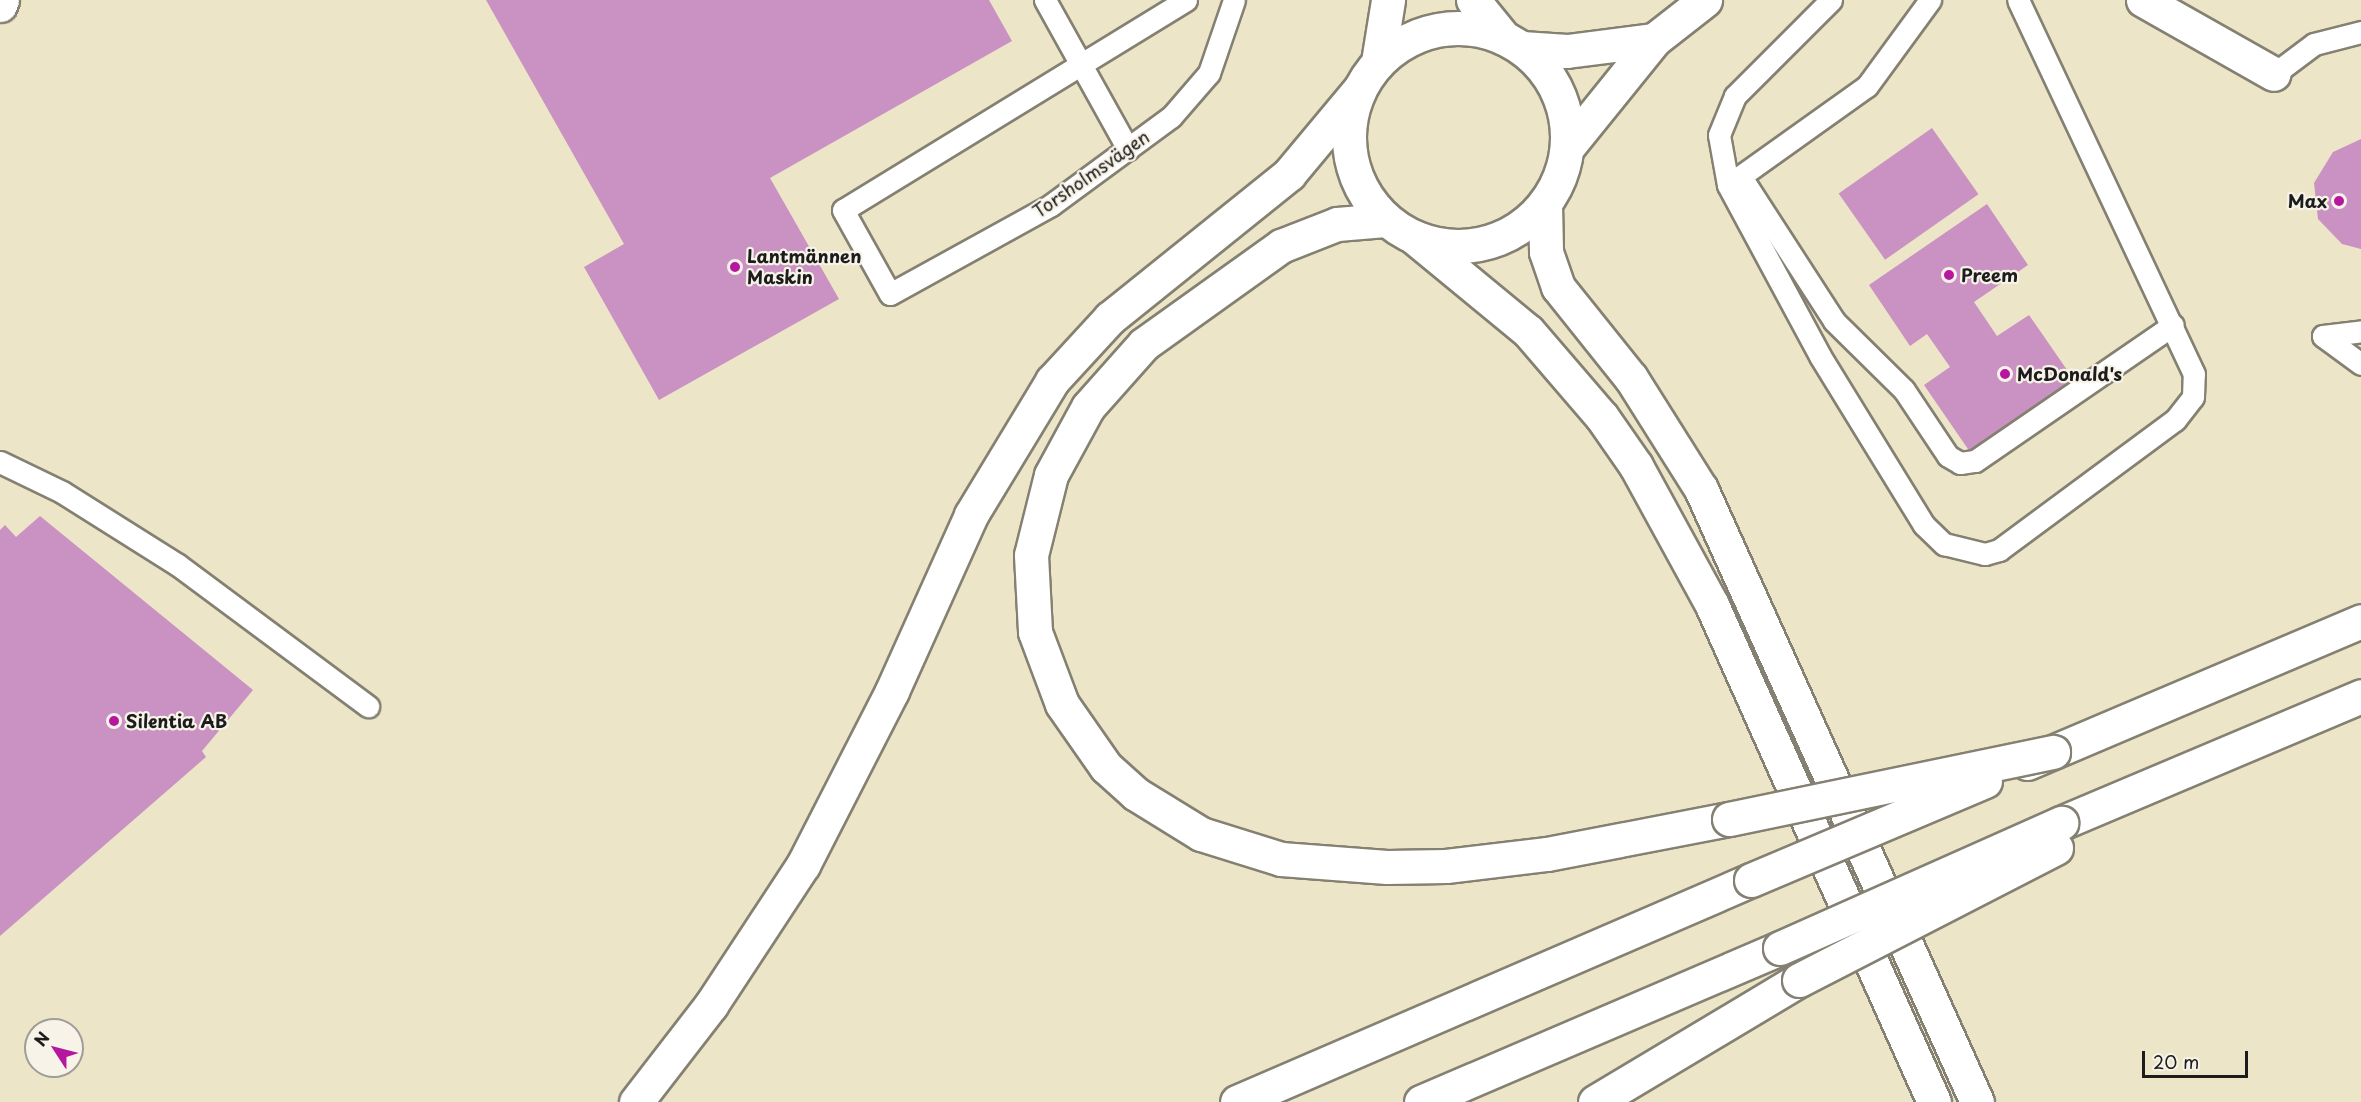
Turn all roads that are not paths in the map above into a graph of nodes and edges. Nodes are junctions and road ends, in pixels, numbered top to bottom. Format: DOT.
graph roads {
  1 [pos="2,0"];
  2 [pos="1045,0"];
  3 [pos="1186,0"];
  4 [pos="1234,0"];
  5 [pos="1388,0"];
  6 [pos="1473,0"];
  7 [pos="1704,0"];
  8 [pos="1831,0"];
  9 [pos="1930,0"];
  10 [pos="2018,0"];
  11 [pos="2143,0"];
  12 [pos="0,5"];
  13 [pos="2361,32"];
  14 [pos="1654,40"];
  15 [pos="1513,43"];
  16 [pos="1378,62"];
  17 [pos="1079,65"];
  18 [pos="2274,74"];
  19 [pos="1359,90"];
  20 [pos="1567,148"];
  21 [pos="1128,149"];
  22 [pos="1734,181"];
  23 [pos="1545,204"];
  24 [pos="1385,220"];
  25 [pos="1415,238"];
  26 [pos="2173,325"];
  27 [pos="2361,331"];
  28 [pos="2361,364"];
  29 [pos="0,462"];
  30 [pos="2361,621"];
  31 [pos="2361,696"];
  32 [pos="368,706"];
  33 [pos="2053,752"];
  34 [pos="2066,832"];
  35 [pos="636,1102"];
  36 [pos="1237,1102"];
  37 [pos="1421,1102"];
  38 [pos="1595,1102"];
  39 [pos="1934,1102"];
  40 [pos="1977,1102"];
  1 -- 12 [label="main road"];
  2 -- 17 [label="lane"];
  3 -- 17 [label="lane"];
  4 -- 21 [label="lane, Torsholmsvägen"];
  5 -- 16 [label="main road"];
  6 -- 15 [label="main road"];
  7 -- 14 [label="main road"];
  8 -- 22 [label="lane"];
  9 -- 22 [label="lane"];
  10 -- 26 [label="lane"];
  11 -- 18 [label="main road"];
  13 -- 18 [label="lane"];
  14 -- 15 [label="main road"];
  14 -- 20 [label="main road"];
  15 -- 16 [label="main road"];
  15 -- 20 [label="main road"];
  16 -- 19 [label="main road"];
  17 -- 21 [label="lane"];
  17 -- 21 [label="lane, Torsholmsvägen"];
  19 -- 24 [label="main road"];
  19 -- 35 [label="main road"];
  20 -- 23 [label="main road"];
  22 -- 26 [label="lane"];
  22 -- 26 [label="lane"];
  23 -- 25 [label="main road"];
  23 -- 40 [label="main road"];
  24 -- 25 [label="main road"];
  24 -- 33 [label="main road, bridge"];
  25 -- 39 [label="main road"];
  27 -- 28 [label="lane"];
  29 -- 32 [label="lane"];
  30 -- 33 [label="main road"];
  31 -- 34 [label="main road"];
  33 -- 36 [label="main road, bridge"];
  34 -- 37 [label="main road, bridge"];
  34 -- 38 [label="main road, bridge"];
}
